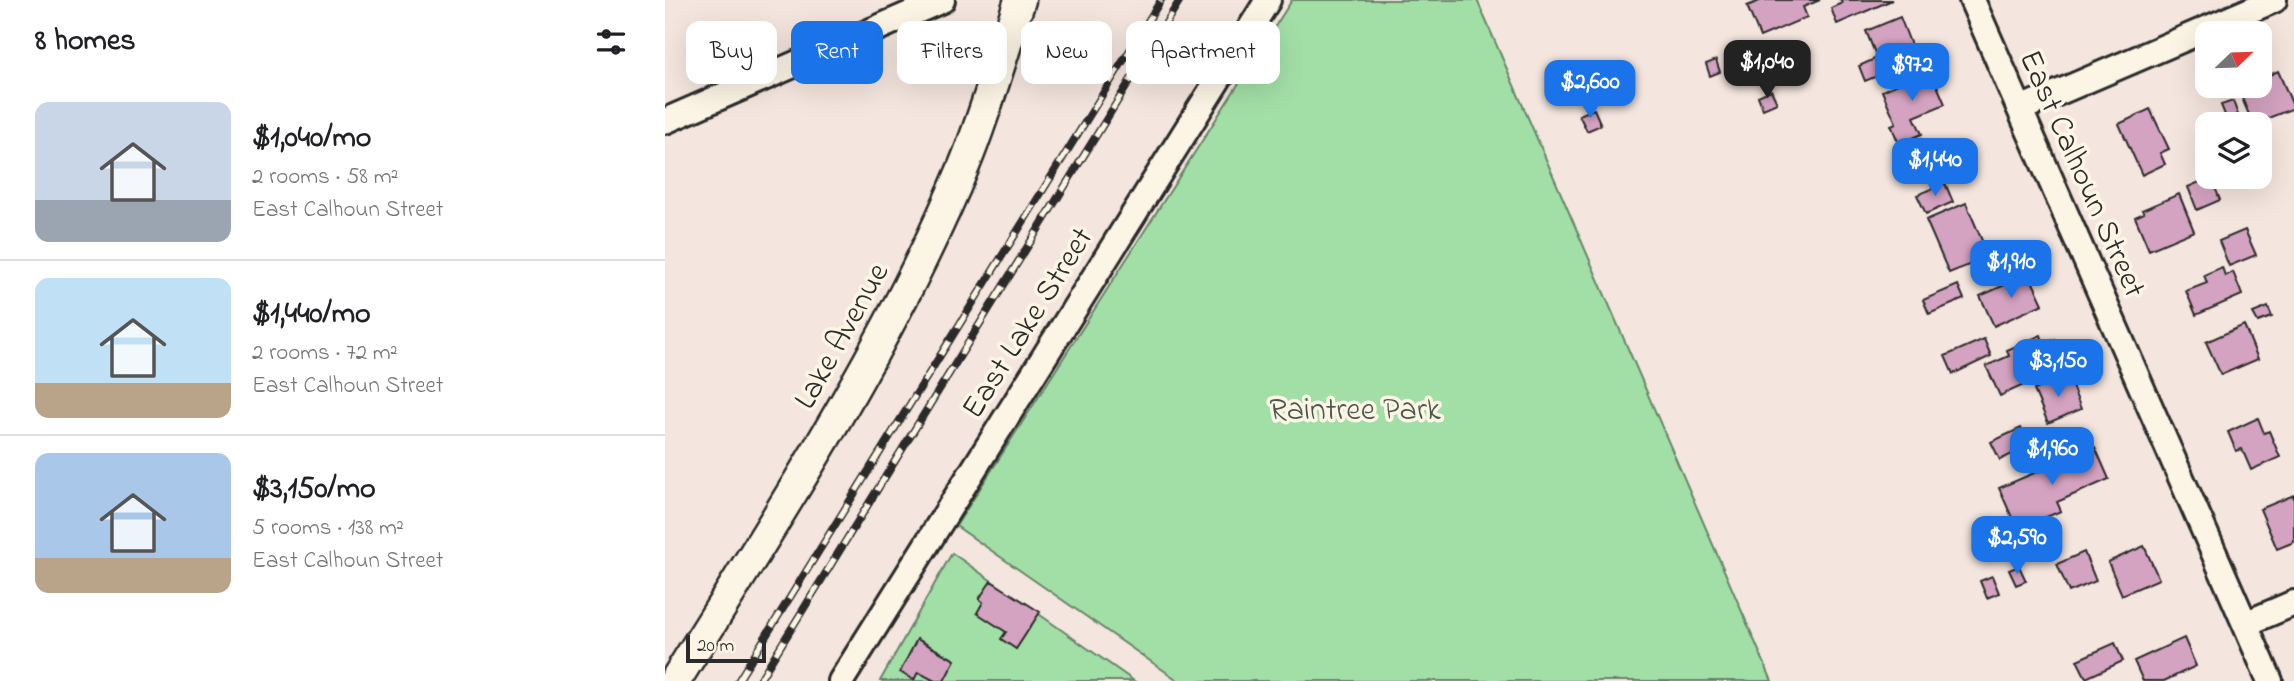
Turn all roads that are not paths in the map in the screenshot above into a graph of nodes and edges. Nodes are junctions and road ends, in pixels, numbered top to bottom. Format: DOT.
graph roads {
  1 [pos="942,0"];
  2 [pos="1020,0"];
  3 [pos="1268,0"];
  4 [pos="1972,0"];
  5 [pos="2274,0"];
  6 [pos="2020,109"];
  7 [pos="665,121"];
  8 [pos="2294,603"];
  9 [pos="2245,624"];
  10 [pos="675,681"];
  11 [pos="841,681"];
  12 [pos="2270,681"];
  1 -- 7 [label="street"];
  2 -- 10 [label="street, Lake Avenue"];
  3 -- 11 [label="street, East Lake Street"];
  4 -- 6 [label="street, East Calhoun Street"];
  5 -- 6 [label="street"];
  6 -- 9 [label="street, East Calhoun Street"];
  8 -- 9 [label="street"];
  9 -- 12 [label="street, East Calhoun Street"];
}
